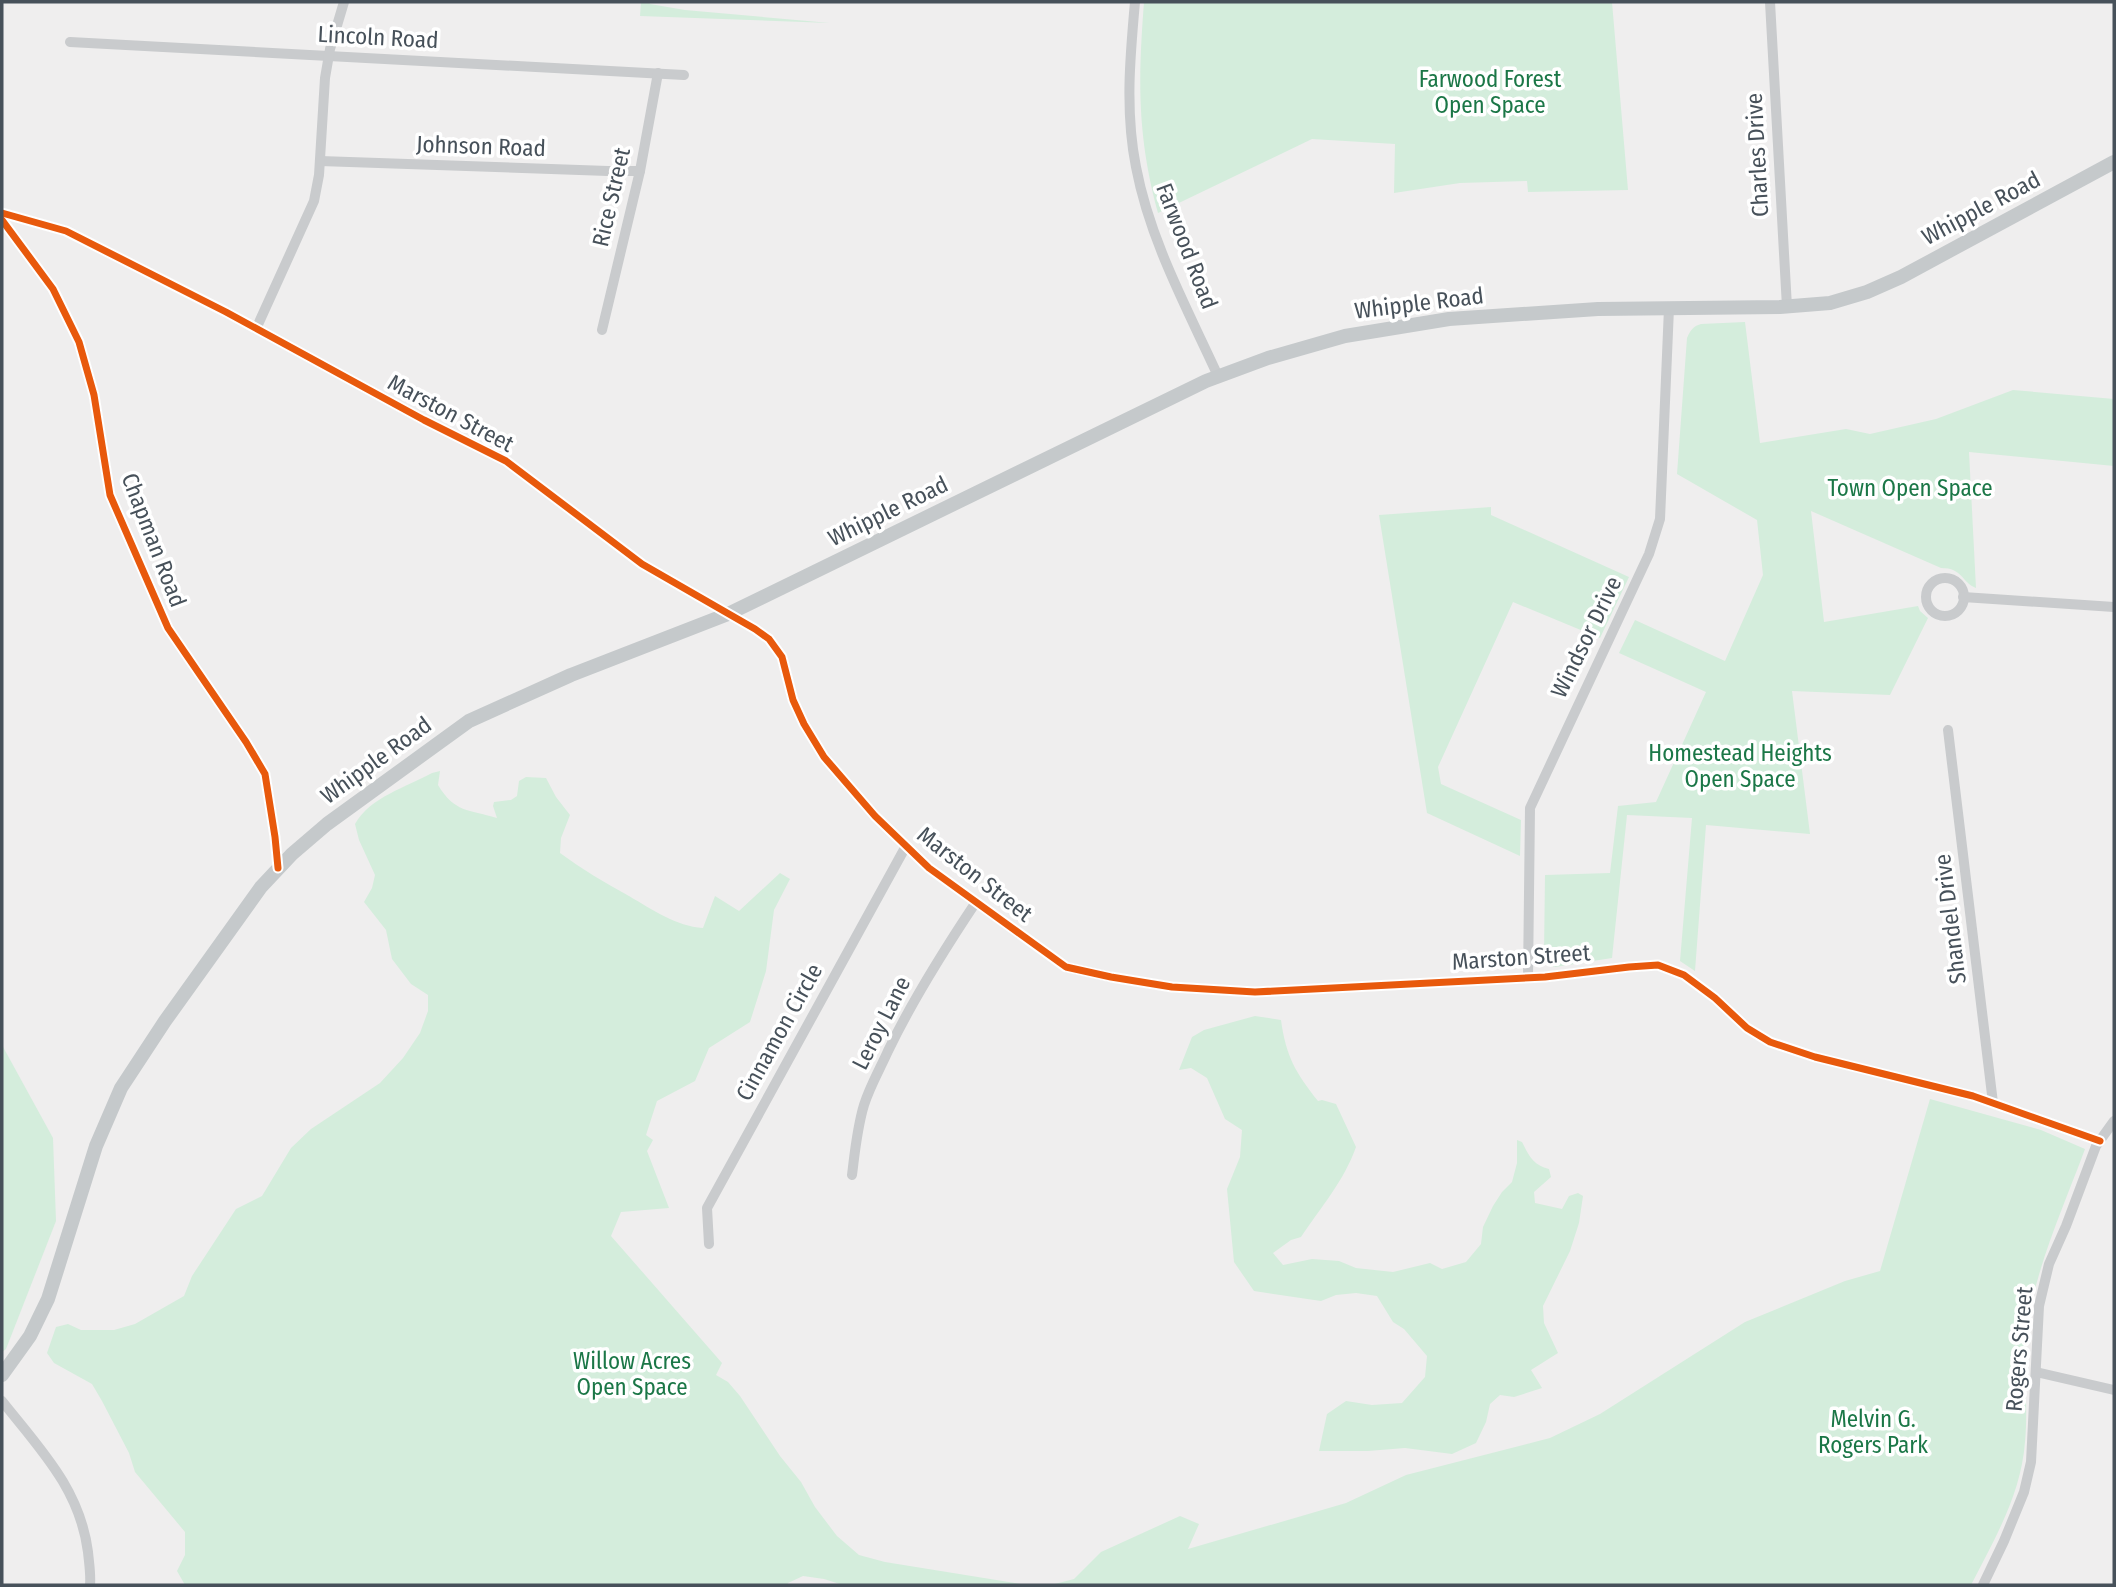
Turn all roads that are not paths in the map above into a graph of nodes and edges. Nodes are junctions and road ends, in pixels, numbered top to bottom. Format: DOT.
graph roads {
  1 [pos="344,2"];
  2 [pos="1135,2"];
  3 [pos="1770,2"];
  4 [pos="70,42"];
  5 [pos="329,56"];
  6 [pos="658,73"];
  7 [pos="684,75"];
  8 [pos="320,161"];
  9 [pos="2114,162"];
  10 [pos="640,171"];
  11 [pos="2,213"];
  12 [pos="2,220"];
  13 [pos="1787,307"];
  14 [pos="1669,309"];
  15 [pos="256,329"];
  16 [pos="602,330"];
  17 [pos="1218,376"];
  18 [pos="1964,597"];
  19 [pos="2114,607"];
  20 [pos="728,614"];
  21 [pos="1948,730"];
  22 [pos="906,846"];
  23 [pos="278,868"];
  24 [pos="976,902"];
  25 [pos="1528,978"];
  26 [pos="1993,1103"];
  27 [pos="2114,1121"];
  28 [pos="2100,1141"];
  29 [pos="852,1174"];
  30 [pos="709,1244"];
  31 [pos="2036,1372"];
  32 [pos="2,1375"];
  33 [pos="2114,1390"];
  34 [pos="2,1401"];
  35 [pos="90,1585"];
  36 [pos="1983,1585"];
  1 -- 5 [label="street"];
  2 -- 17 [label="street, Farwood Road"];
  3 -- 13 [label="street, Charles Drive"];
  4 -- 5 [label="street, Lincoln Road"];
  5 -- 6 [label="street, Lincoln Road"];
  5 -- 8 [label="street"];
  6 -- 7 [label="street, Lincoln Road"];
  6 -- 10 [label="street, Rice Street"];
  8 -- 10 [label="street, Johnson Road"];
  8 -- 15 [label="street"];
  9 -- 13 [label="main road, Whipple Road"];
  10 -- 16 [label="street, Rice Street"];
  11 -- 15 [label="street, Marston Street"];
  12 -- 23 [label="street, Chapman Road"];
  13 -- 14 [label="main road, Whipple Road"];
  14 -- 17 [label="main road, Whipple Road"];
  14 -- 25 [label="street, Windsor Drive"];
  15 -- 20 [label="street, Marston Street"];
  17 -- 20 [label="main road, Whipple Road"];
  18 -- 19 [label="street"];
  20 -- 22 [label="street, Marston Street"];
  20 -- 23 [label="main road, Whipple Road"];
  21 -- 26 [label="street, Shandel Drive"];
  22 -- 24 [label="street, Marston Street"];
  22 -- 30 [label="street, Cinnamon Circle"];
  23 -- 32 [label="main road, Whipple Road"];
  24 -- 25 [label="street, Marston Street"];
  24 -- 29 [label="street, Leroy Lane"];
  25 -- 26 [label="street, Marston Street"];
  26 -- 28 [label="street, Marston Street"];
  27 -- 28 [label="street, Rogers Street"];
  28 -- 31 [label="street, Rogers Street"];
  31 -- 33 [label="street"];
  31 -- 36 [label="street, Rogers Street"];
  34 -- 35 [label="street"];
}
